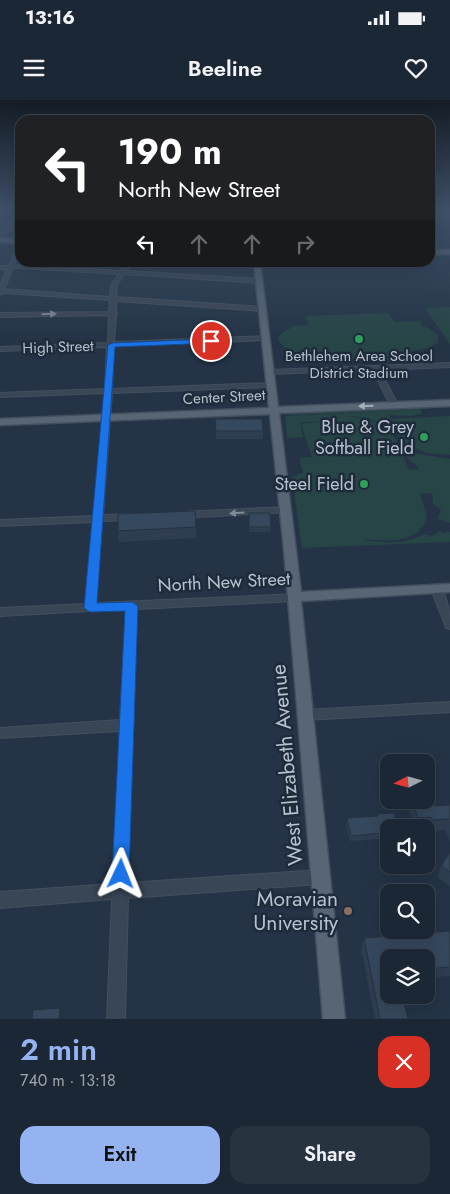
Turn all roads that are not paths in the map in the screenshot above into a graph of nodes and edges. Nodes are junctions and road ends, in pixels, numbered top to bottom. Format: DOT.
graph roads {
  1 [pos="15,256"];
  2 [pos="11,266"];
  3 [pos="15,266"];
  4 [pos="39,267"];
  5 [pos="126,267"];
  6 [pos="257,267"];
  7 [pos="0,268"];
  8 [pos="123,272"];
  9 [pos="258,281"];
  10 [pos="0,292"];
  11 [pos="114,298"];
  12 [pos="262,309"];
  13 [pos="114,314"];
  14 [pos="0,316"];
  15 [pos="266,338"];
  16 [pos="112,345"];
  17 [pos="0,349"];
  18 [pos="450,365"];
  19 [pos="376,368"];
  20 [pos="270,372"];
  21 [pos="272,385"];
  22 [pos="109,391"];
  23 [pos="0,395"];
  24 [pos="450,403"];
  25 [pos="394,405"];
  26 [pos="276,410"];
  27 [pos="107,417"];
  28 [pos="0,422"];
  29 [pos="286,510"];
  30 [pos="174,515"];
  31 [pos="141,516"];
  32 [pos="98,518"];
  33 [pos="0,523"];
  34 [pos="450,588"];
  35 [pos="436,589"];
  36 [pos="295,597"];
  37 [pos="132,606"];
  38 [pos="90,608"];
  39 [pos="0,612"];
  40 [pos="450,625"];
  41 [pos="450,707"];
  42 [pos="306,716"];
  43 [pos="126,725"];
  44 [pos="0,733"];
  45 [pos="320,878"];
  46 [pos="120,892"];
  47 [pos="0,900"];
  48 [pos="116,1019"];
  49 [pos="334,1019"];
  1 -- 2 [label="street"];
  2 -- 3 [label="street"];
  2 -- 7 [label="street"];
  2 -- 10 [label="street"];
  4 -- 8 [label="street"];
  5 -- 8 [label="street"];
  6 -- 9 [label="main road, West Elizabeth Avenue"];
  8 -- 9 [label="street"];
  8 -- 11 [label="street"];
  9 -- 12 [label="main road, West Elizabeth Avenue"];
  10 -- 11 [label="street"];
  11 -- 12 [label="street"];
  11 -- 13 [label="street"];
  12 -- 15 [label="main road, West Elizabeth Avenue"];
  14 -- 13 [label="street, one-way"];
  13 -- 16 [label="street"];
  15 -- 16 [label="street, High Street"];
  15 -- 20 [label="main road, West Elizabeth Avenue"];
  16 -- 17 [label="street, High Street"];
  16 -- 22 [label="street"];
  18 -- 19 [label="street"];
  19 -- 20 [label="street"];
  19 -- 25 [label="street"];
  20 -- 21 [label="main road, West Elizabeth Avenue"];
  21 -- 22 [label="street"];
  21 -- 26 [label="main road, West Elizabeth Avenue"];
  22 -- 23 [label="street"];
  22 -- 27 [label="street"];
  24 -- 25 [label="main road, Center Street"];
  25 -- 26 [label="main road, Center Street, one-way"];
  26 -- 27 [label="main road, Center Street"];
  26 -- 29 [label="main road, West Elizabeth Avenue"];
  27 -- 28 [label="main road, Center Street"];
  27 -- 32 [label="street"];
  29 -- 30 [label="street, one-way"];
  29 -- 36 [label="main road, West Elizabeth Avenue"];
  31 -- 32 [label="street"];
  32 -- 33 [label="street"];
  32 -- 38 [label="street"];
  34 -- 35 [label="main road, North New Street"];
  35 -- 36 [label="main road, North New Street"];
  35 -- 40 [label="street"];
  36 -- 37 [label="street, North New Street"];
  36 -- 42 [label="main road, West Elizabeth Avenue"];
  37 -- 38 [label="street, North New Street"];
  37 -- 43 [label="street"];
  38 -- 39 [label="street, North New Street"];
  41 -- 42 [label="street"];
  42 -- 45 [label="main road, West Elizabeth Avenue"];
  43 -- 44 [label="street"];
  43 -- 46 [label="street"];
  45 -- 46 [label="street"];
  45 -- 49 [label="main road, West Elizabeth Avenue"];
  46 -- 47 [label="street"];
  46 -- 48 [label="street"];
}
